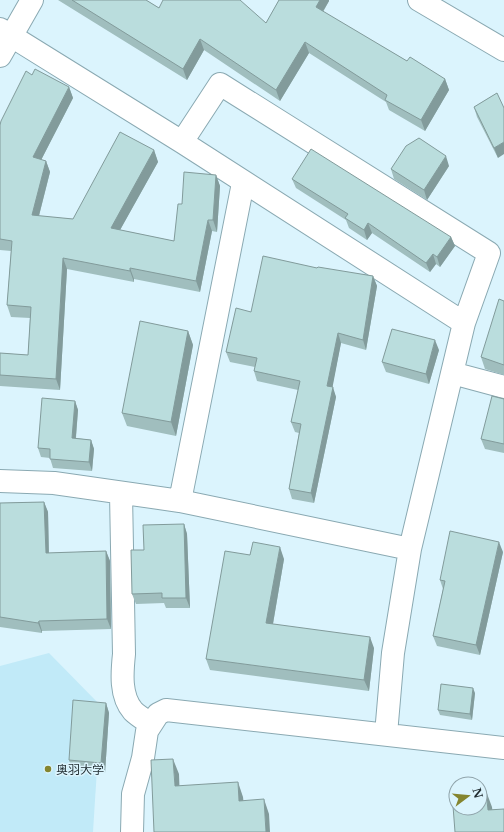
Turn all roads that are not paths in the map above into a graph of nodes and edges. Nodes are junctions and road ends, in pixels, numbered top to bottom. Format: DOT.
graph roads {
  1 [pos="32,0"];
  2 [pos="419,0"];
  3 [pos="6,32"];
  4 [pos="504,50"];
  5 [pos="0,56"];
  6 [pos="182,142"];
  7 [pos="243,183"];
  8 [pos="464,323"];
  9 [pos="452,373"];
  10 [pos="504,387"];
  11 [pos="0,481"];
  12 [pos="122,494"];
  13 [pos="180,501"];
  14 [pos="410,549"];
  15 [pos="151,724"];
  16 [pos="386,734"];
  17 [pos="504,748"];
  18 [pos="132,832"];
  1 -- 3 [label="street"];
  2 -- 4 [label="street"];
  3 -- 5 [label="street"];
  3 -- 6 [label="street"];
  6 -- 7 [label="street"];
  6 -- 8 [label="street"];
  7 -- 8 [label="street"];
  7 -- 13 [label="street"];
  8 -- 9 [label="street"];
  9 -- 10 [label="street"];
  9 -- 14 [label="street"];
  11 -- 12 [label="street"];
  12 -- 13 [label="street"];
  12 -- 15 [label="street"];
  13 -- 14 [label="street"];
  14 -- 16 [label="street"];
  15 -- 16 [label="street"];
  15 -- 18 [label="street"];
  16 -- 17 [label="street"];
}
